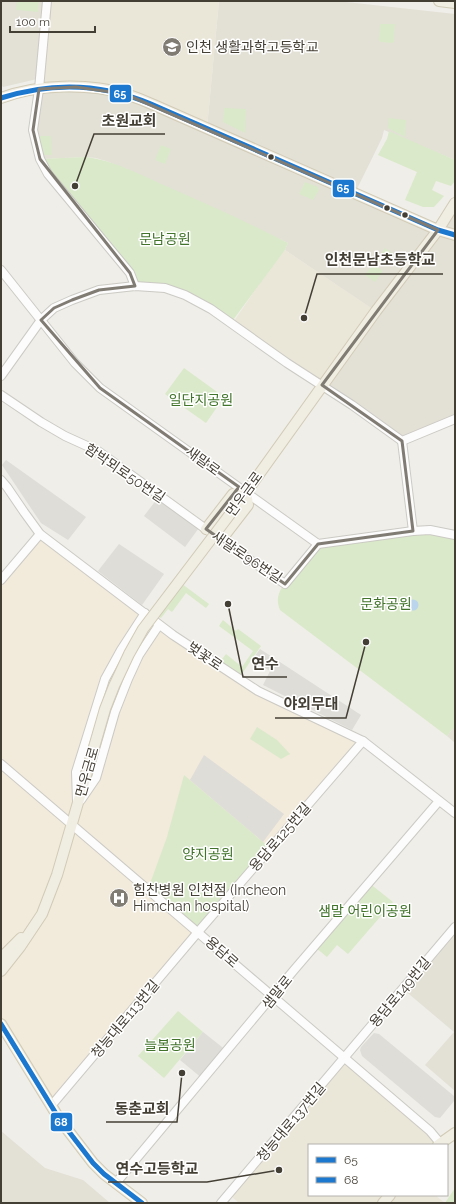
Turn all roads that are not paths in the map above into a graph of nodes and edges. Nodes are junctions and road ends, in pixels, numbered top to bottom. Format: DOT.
graph roads {
  1 [pos="47,1"];
  2 [pos="439,1"];
  3 [pos="455,3"];
  4 [pos="39,89"];
  5 [pos="1,98"];
  6 [pos="455,203"];
  7 [pos="438,230"];
  8 [pos="455,235"];
  9 [pos="1,270"];
  10 [pos="135,286"];
  11 [pos="41,320"];
  12 [pos="1,376"];
  13 [pos="322,385"];
  14 [pos="1,395"];
  15 [pos="455,419"];
  16 [pos="402,441"];
  17 [pos="1,480"];
  18 [pos="246,492"];
  19 [pos="206,529"];
  20 [pos="413,531"];
  21 [pos="40,534"];
  22 [pos="455,535"];
  23 [pos="221,540"];
  24 [pos="318,544"];
  25 [pos="1,580"];
  26 [pos="145,613"];
  27 [pos="160,625"];
  28 [pos="363,741"];
  29 [pos="1,764"];
  30 [pos="439,801"];
  31 [pos="77,806"];
  32 [pos="455,814"];
  33 [pos="72,824"];
  34 [pos="34,926"];
  35 [pos="455,927"];
  36 [pos="198,932"];
  37 [pos="1,958"];
  38 [pos="1,971"];
  39 [pos="273,997"];
  40 [pos="1,1024"];
  41 [pos="345,1058"];
  42 [pos="51,1106"];
  43 [pos="455,1133"];
  44 [pos="439,1144"];
  45 [pos="116,1183"];
  46 [pos="142,1203"];
  47 [pos="221,1203"];
  1 -- 4 [label="street"];
  2 -- 3 [label="main road"];
  4 -- 5 [label="main road"];
  4 -- 7 [label="main road"];
  4 -- 10 [label="street"];
  6 -- 7 [label="main road, 먼우금로"];
  7 -- 8 [label="main road"];
  7 -- 13 [label="main road, 먼우금로"];
  9 -- 11 [label="street, 새말로"];
  10 -- 11 [label="street"];
  10 -- 13 [label="street"];
  11 -- 12 [label="street"];
  11 -- 18 [label="street, 새말로"];
  13 -- 16 [label="street"];
  13 -- 18 [label="main road, 먼우금로"];
  14 -- 19 [label="street, 함박뫼로50번길"];
  15 -- 16 [label="street"];
  16 -- 20 [label="street"];
  17 -- 21 [label="street, 벚꽃로"];
  18 -- 19 [label="main road"];
  18 -- 23 [label="main road"];
  18 -- 24 [label="street, 새말로"];
  18 -- 31 [label="main road, 먼우금로, bridge"];
  19 -- 23 [label="street, 새말로96번길"];
  20 -- 22 [label="street"];
  20 -- 24 [label="street"];
  21 -- 25 [label="street"];
  21 -- 26 [label="street, 벚꽃로"];
  23 -- 24 [label="street, 새말로96번길"];
  26 -- 27 [label="street, 벚꽃로"];
  26 -- 31 [label="street, 먼우금로"];
  27 -- 28 [label="street, 벚꽃로"];
  27 -- 31 [label="street, 먼우금로"];
  28 -- 30 [label="street, 벚꽃로"];
  28 -- 36 [label="street, 용담로125번길"];
  29 -- 33 [label="street, 용담로"];
  30 -- 32 [label="street, 벚꽃로"];
  30 -- 39 [label="street, 샘말로"];
  31 -- 33 [label="main road, 먼우금로"];
  33 -- 34 [label="main road, 먼우금로"];
  33 -- 36 [label="street, 용담로"];
  34 -- 37 [label="main road"];
  34 -- 38 [label="main road, 먼우금로"];
  35 -- 41 [label="street, 용담로149번길"];
  36 -- 39 [label="street, 용담로"];
  36 -- 42 [label="street, 청능대로113번길"];
  39 -- 41 [label="street, 용담로"];
  39 -- 45 [label="street, 샘말로"];
  40 -- 42 [label="main road"];
  41 -- 44 [label="street, 용담로"];
  41 -- 47 [label="street, 청능대로137번길"];
  42 -- 45 [label="main road"];
  43 -- 44 [label="main road"];
  45 -- 46 [label="main road"];
}
